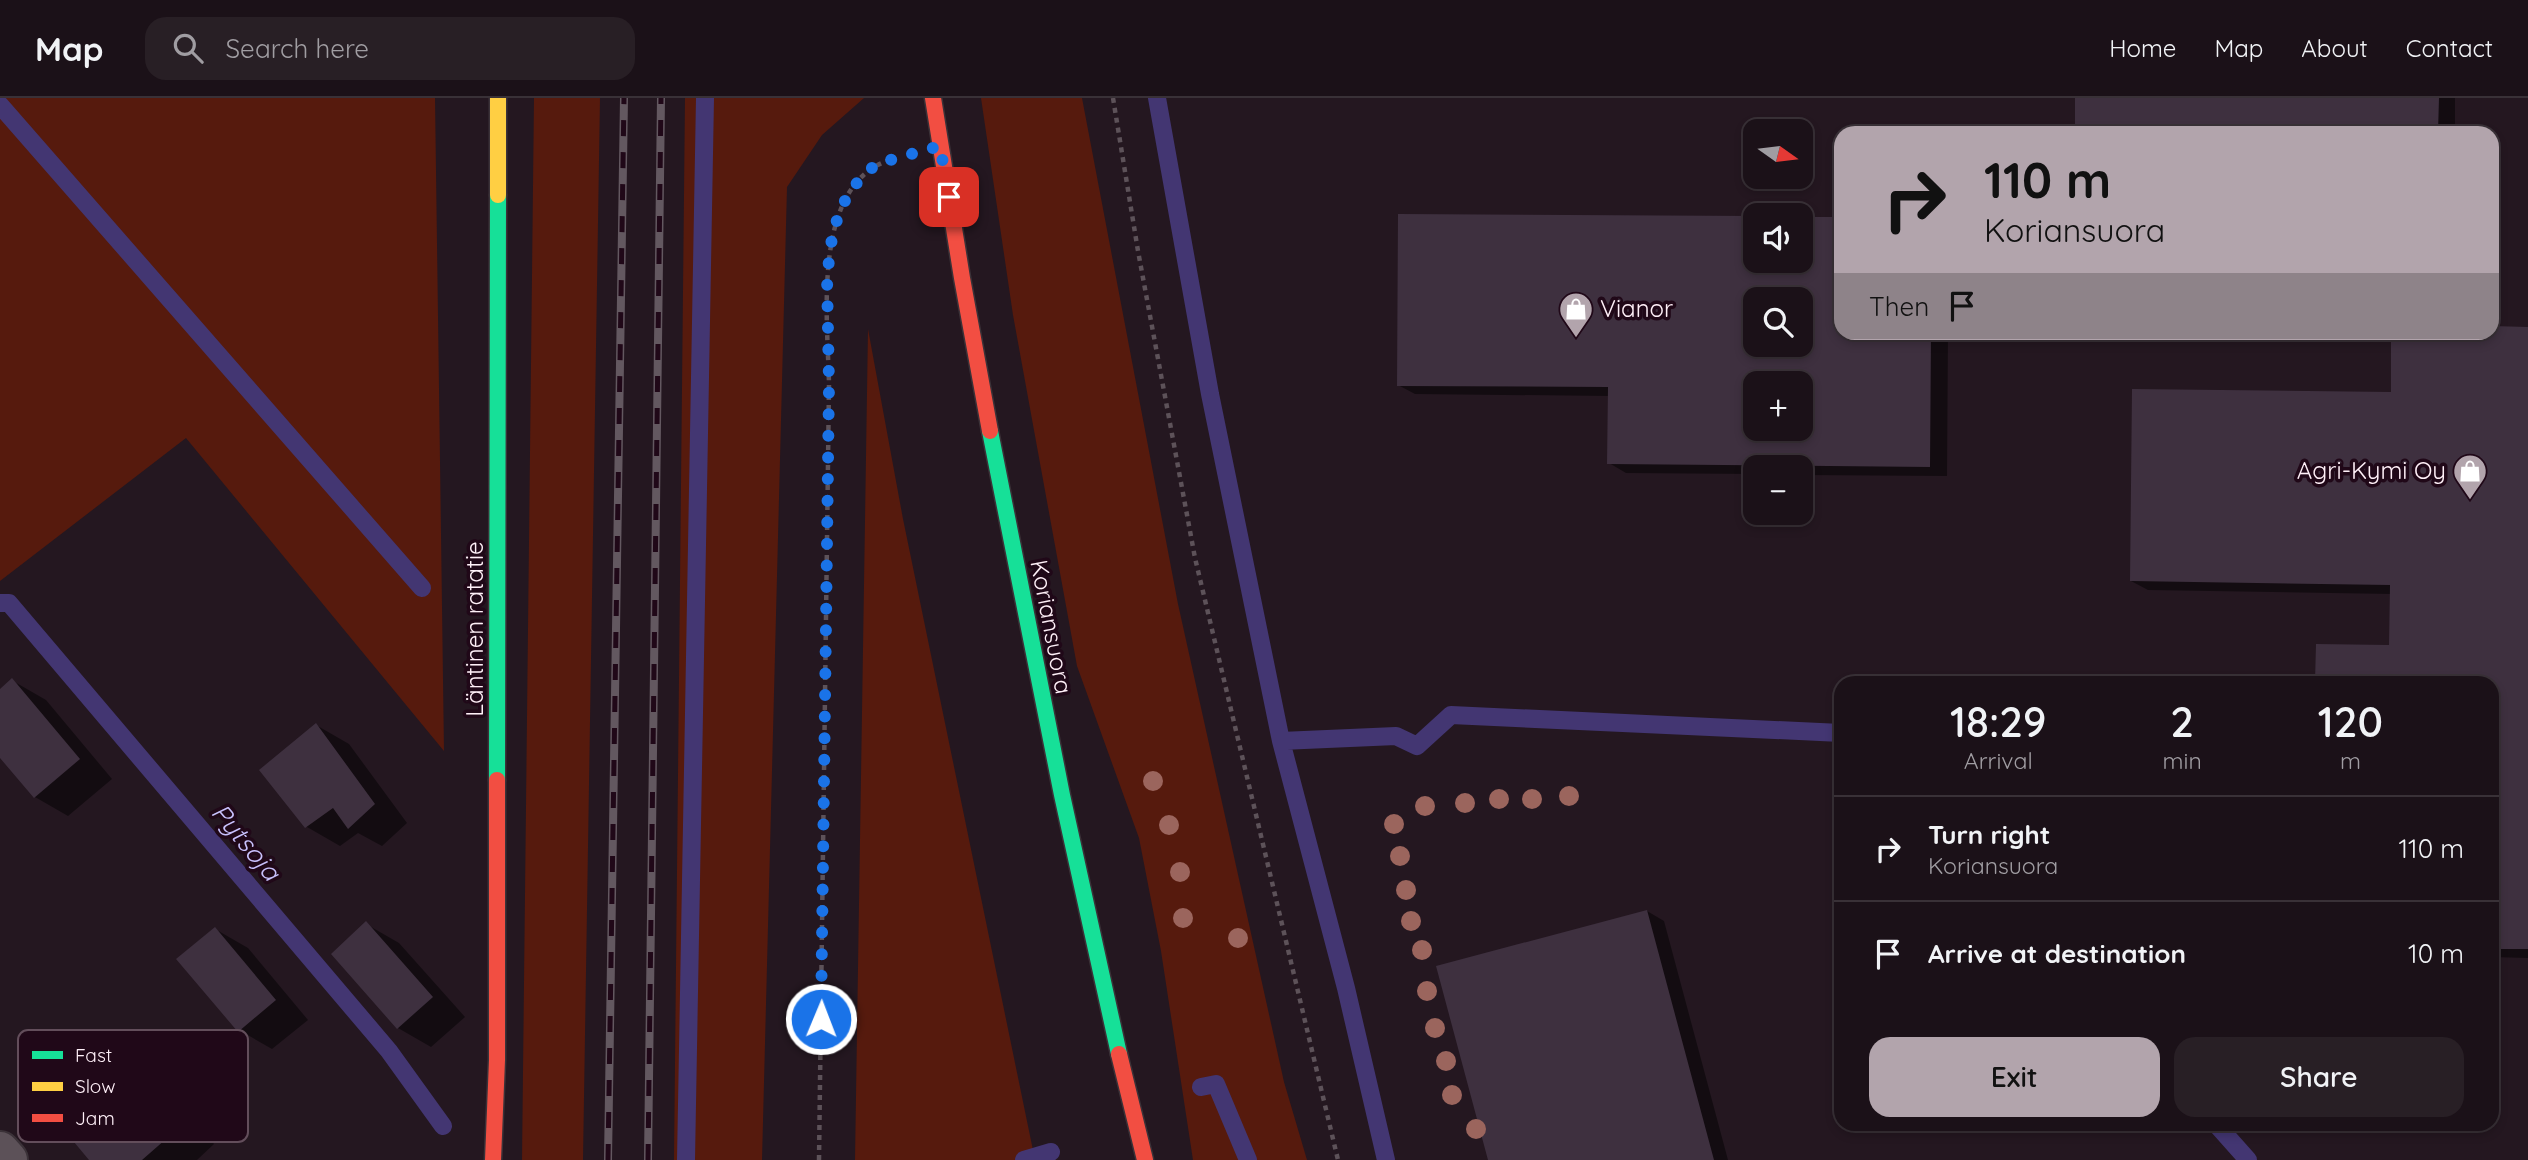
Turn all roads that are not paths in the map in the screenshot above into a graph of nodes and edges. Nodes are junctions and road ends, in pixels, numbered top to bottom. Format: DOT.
graph roads {
  1 [pos="498,98"];
  2 [pos="933,98"];
  3 [pos="0,1151"];
  4 [pos="8,1160"];
  5 [pos="493,1160"];
  6 [pos="1145,1160"];
  1 -- 5 [label="main road, Läntinen ratatie"];
  2 -- 6 [label="main road, Koriansuora"];
  3 -- 4 [label="street"];
}
